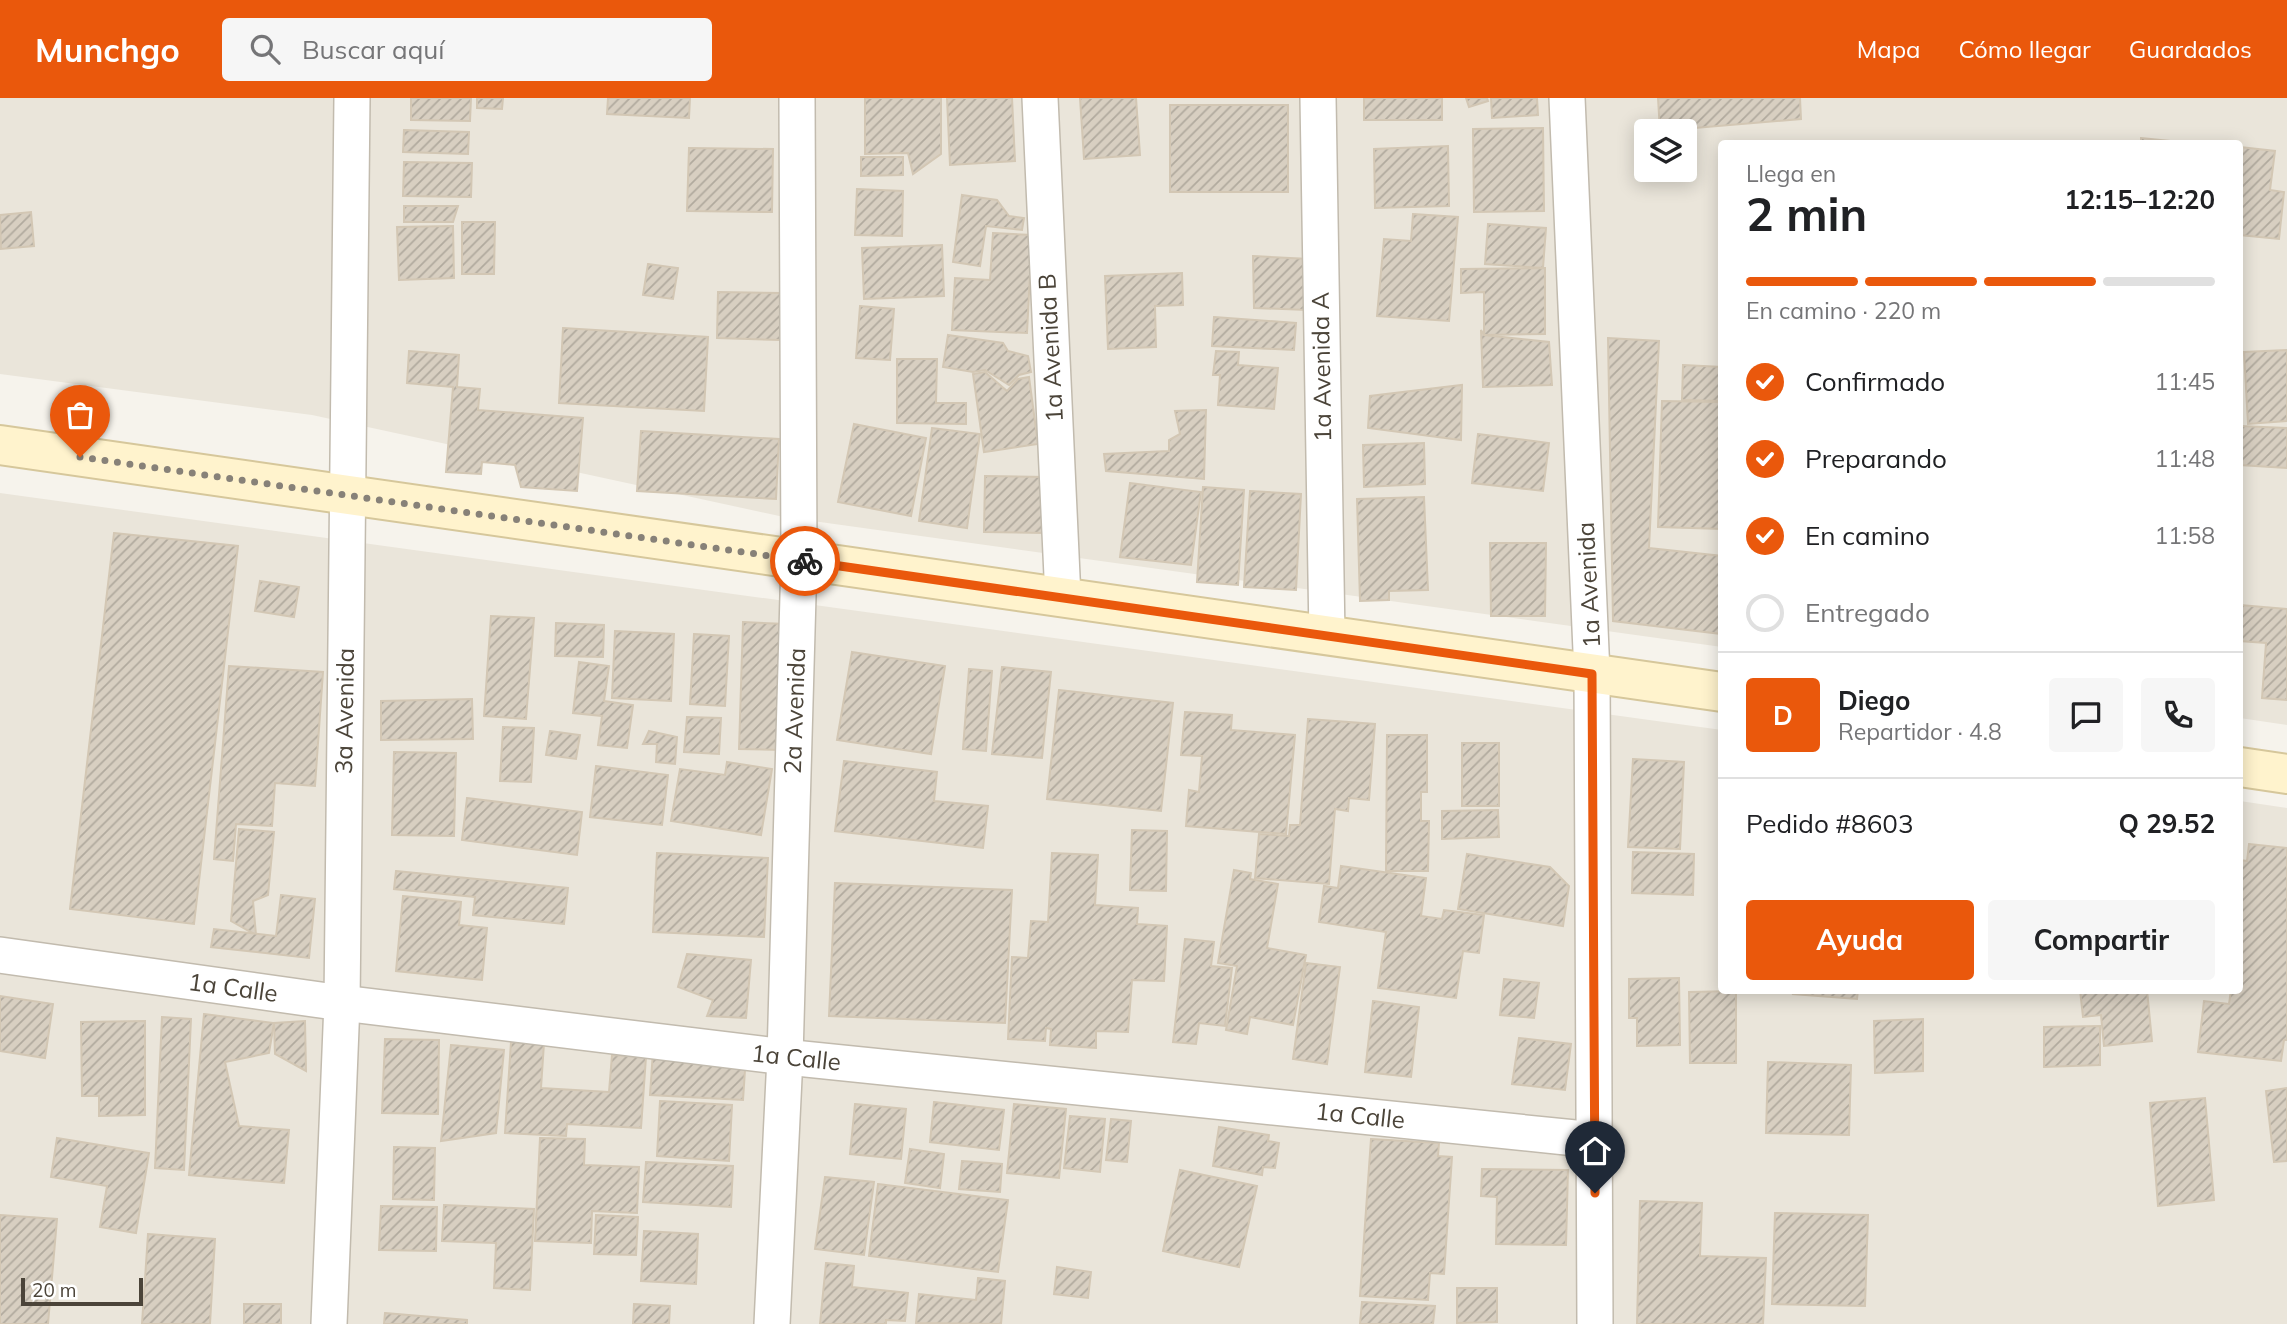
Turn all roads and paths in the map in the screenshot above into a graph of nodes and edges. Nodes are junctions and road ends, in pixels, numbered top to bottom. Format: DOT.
graph roads {
  1 [pos="352,98"];
  2 [pos="797,98"];
  3 [pos="1040,98"];
  4 [pos="1318,98"];
  5 [pos="1567,98"];
  6 [pos="0,445"];
  7 [pos="348,495"];
  8 [pos="799,560"];
  9 [pos="1063,598"];
  10 [pos="1326,636"];
  11 [pos="1592,674"];
  12 [pos="1718,691"];
  13 [pos="2243,767"];
  14 [pos="2287,774"];
  15 [pos="0,955"];
  16 [pos="342,1003"];
  17 [pos="785,1057"];
  18 [pos="1595,1140"];
  19 [pos="329,1324"];
  20 [pos="772,1324"];
  21 [pos="1595,1324"];
  1 -- 7 [label="street, 3a Avenida"];
  2 -- 8 [label="street, 2a Avenida"];
  3 -- 9 [label="street, 1a Avenida B"];
  4 -- 10 [label="street, 1a Avenida A"];
  5 -- 11 [label="street, 1a Avenida"];
  6 -- 7 [label="main road"];
  7 -- 8 [label="main road"];
  7 -- 16 [label="street, 3a Avenida"];
  8 -- 9 [label="main road"];
  8 -- 17 [label="street, 2a Avenida"];
  9 -- 10 [label="main road"];
  10 -- 11 [label="main road"];
  11 -- 12 [label="main road"];
  11 -- 18 [label="street, 1a Avenida"];
  13 -- 14 [label="main road"];
  15 -- 16 [label="street, 1a Calle"];
  16 -- 17 [label="street, 1a Calle"];
  16 -- 19 [label="street, 3a Avenida"];
  17 -- 18 [label="street, 1a Calle"];
  17 -- 20 [label="street, 2a Avenida"];
  18 -- 21 [label="street, 1a Avenida"];
}
